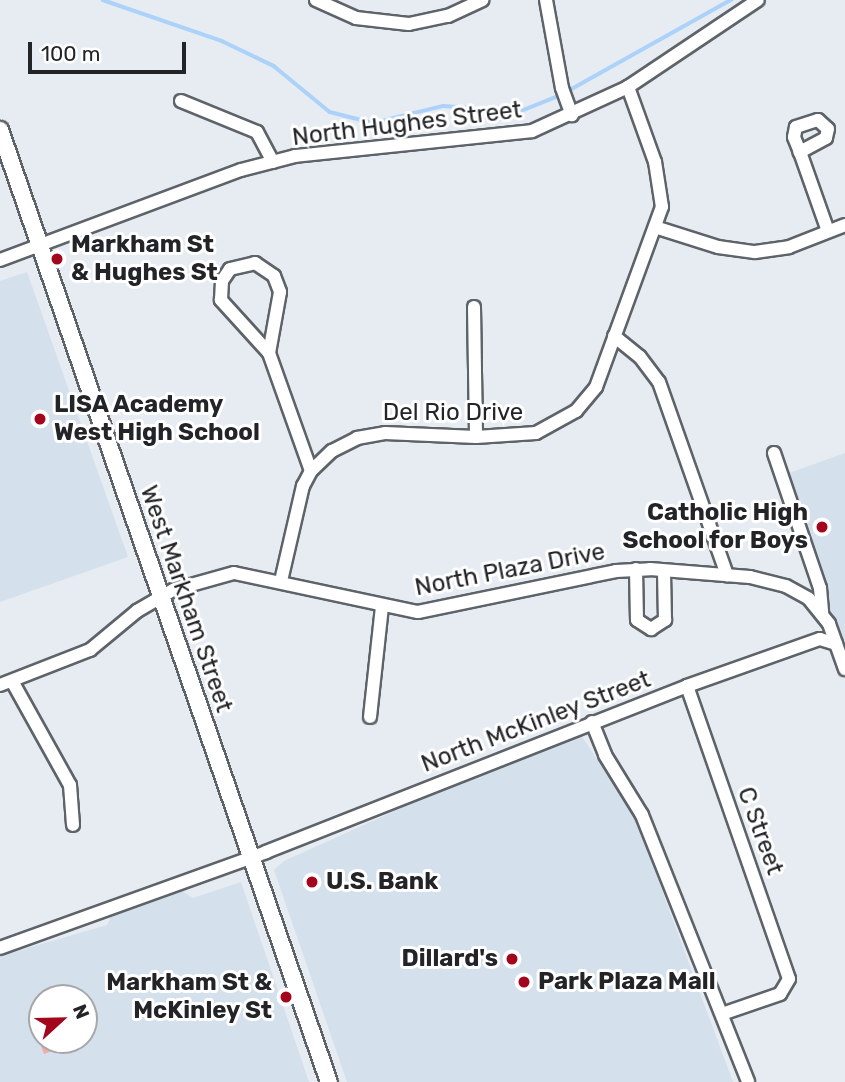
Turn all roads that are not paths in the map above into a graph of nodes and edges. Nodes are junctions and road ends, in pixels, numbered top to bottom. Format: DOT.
graph roads {
  1 [pos="316,0"];
  2 [pos="482,0"];
  3 [pos="545,0"];
  4 [pos="758,0"];
  5 [pos="628,87"];
  6 [pos="181,101"];
  7 [pos="572,115"];
  8 [pos="0,130"];
  9 [pos="800,152"];
  10 [pos="273,162"];
  11 [pos="845,225"];
  12 [pos="658,228"];
  13 [pos="828,231"];
  14 [pos="40,245"];
  15 [pos="0,260"];
  16 [pos="474,307"];
  17 [pos="614,336"];
  18 [pos="269,352"];
  19 [pos="476,438"];
  20 [pos="774,453"];
  21 [pos="311,471"];
  22 [pos="636,569"];
  23 [pos="664,571"];
  24 [pos="727,575"];
  25 [pos="281,581"];
  26 [pos="161,597"];
  27 [pos="382,606"];
  28 [pos="822,613"];
  29 [pos="836,644"];
  30 [pos="845,669"];
  31 [pos="6,683"];
  32 [pos="687,686"];
  33 [pos="370,717"];
  34 [pos="592,722"];
  35 [pos="73,825"];
  36 [pos="253,857"];
  37 [pos="0,948"];
  38 [pos="722,1014"];
  39 [pos="329,1082"];
  40 [pos="748,1082"];
  1 -- 2 [label="street"];
  3 -- 7 [label="street"];
  4 -- 5 [label="street, North Hughes Street"];
  5 -- 7 [label="street, North Hughes Street"];
  5 -- 12 [label="street, Del Rio Drive"];
  6 -- 10 [label="street"];
  7 -- 10 [label="street, North Hughes Street"];
  8 -- 14 [label="main road, West Markham Street"];
  9 -- 13 [label="street"];
  10 -- 14 [label="street, North Hughes Street"];
  11 -- 13 [label="street"];
  12 -- 13 [label="street"];
  12 -- 17 [label="street, Del Rio Drive"];
  14 -- 15 [label="street, North Hughes Street"];
  14 -- 26 [label="main road, West Markham Street"];
  16 -- 19 [label="street"];
  17 -- 19 [label="street, Del Rio Drive"];
  17 -- 24 [label="street"];
  18 -- 18 [label="street"];
  18 -- 21 [label="street"];
  19 -- 21 [label="street, Del Rio Drive"];
  20 -- 28 [label="street"];
  21 -- 25 [label="street, Del Rio Drive"];
  22 -- 23 [label="street, North Plaza Drive"];
  22 -- 23 [label="street"];
  22 -- 27 [label="street, North Plaza Drive"];
  23 -- 24 [label="street, North Plaza Drive"];
  24 -- 28 [label="street, North Plaza Drive"];
  25 -- 26 [label="street, North Plaza Drive"];
  25 -- 27 [label="street, North Plaza Drive"];
  26 -- 31 [label="street, North Plaza Drive"];
  26 -- 36 [label="main road, West Markham Street"];
  27 -- 33 [label="street"];
  28 -- 29 [label="street"];
  29 -- 30 [label="street"];
  29 -- 32 [label="street, North McKinley Street"];
  31 -- 35 [label="street"];
  32 -- 34 [label="street, North McKinley Street"];
  32 -- 38 [label="street, C Street"];
  34 -- 36 [label="street, North McKinley Street"];
  34 -- 38 [label="street"];
  36 -- 37 [label="street, North McKinley Street"];
  36 -- 39 [label="main road, West Markham Street"];
  38 -- 40 [label="street"];
}
